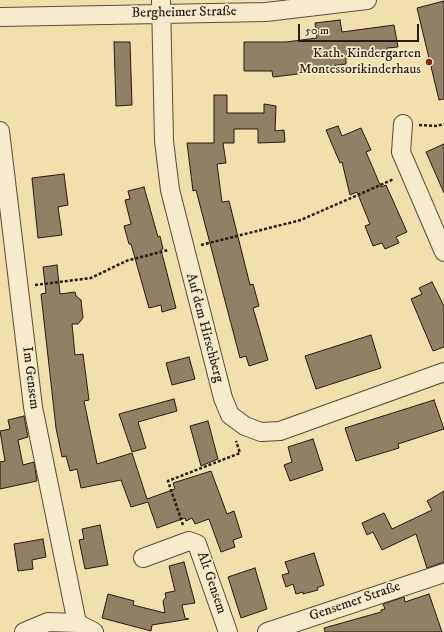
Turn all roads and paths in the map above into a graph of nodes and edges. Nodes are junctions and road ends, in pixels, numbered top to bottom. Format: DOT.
graph roads {
  1 [pos="366,0"];
  2 [pos="161,7"];
  3 [pos="0,17"];
  4 [pos="403,124"];
  5 [pos="444,124"];
  6 [pos="0,131"];
  7 [pos="409,172"];
  8 [pos="183,249"];
  9 [pos="444,252"];
  10 [pos="19,287"];
  11 [pos="444,372"];
  12 [pos="245,426"];
  13 [pos="189,541"];
  14 [pos="143,558"];
  15 [pos="444,572"];
  16 [pos="77,623"];
  17 [pos="24,632"];
  18 [pos="94,632"];
  19 [pos="228,632"];
  20 [pos="267,632"];
  1 -- 2 [label="street, Bergheimer Straße"];
  2 -- 3 [label="street, Bergheimer Straße"];
  2 -- 8 [label="street, Auf dem Hirschberg"];
  4 -- 5 [label="path"];
  4 -- 7 [label="street"];
  6 -- 10 [label="street, Im Gensem"];
  7 -- 8 [label="path"];
  7 -- 9 [label="street"];
  8 -- 10 [label="path"];
  8 -- 12 [label="street, Auf dem Hirschberg"];
  10 -- 16 [label="street, Im Gensem"];
  11 -- 12 [label="street, Auf dem Hirschberg"];
  12 -- 13 [label="path"];
  13 -- 14 [label="street, Alt Gensem"];
  13 -- 19 [label="street, Alt Gensem"];
  15 -- 20 [label="street, Gensemer Straße"];
  16 -- 17 [label="street"];
  16 -- 18 [label="street"];
}
